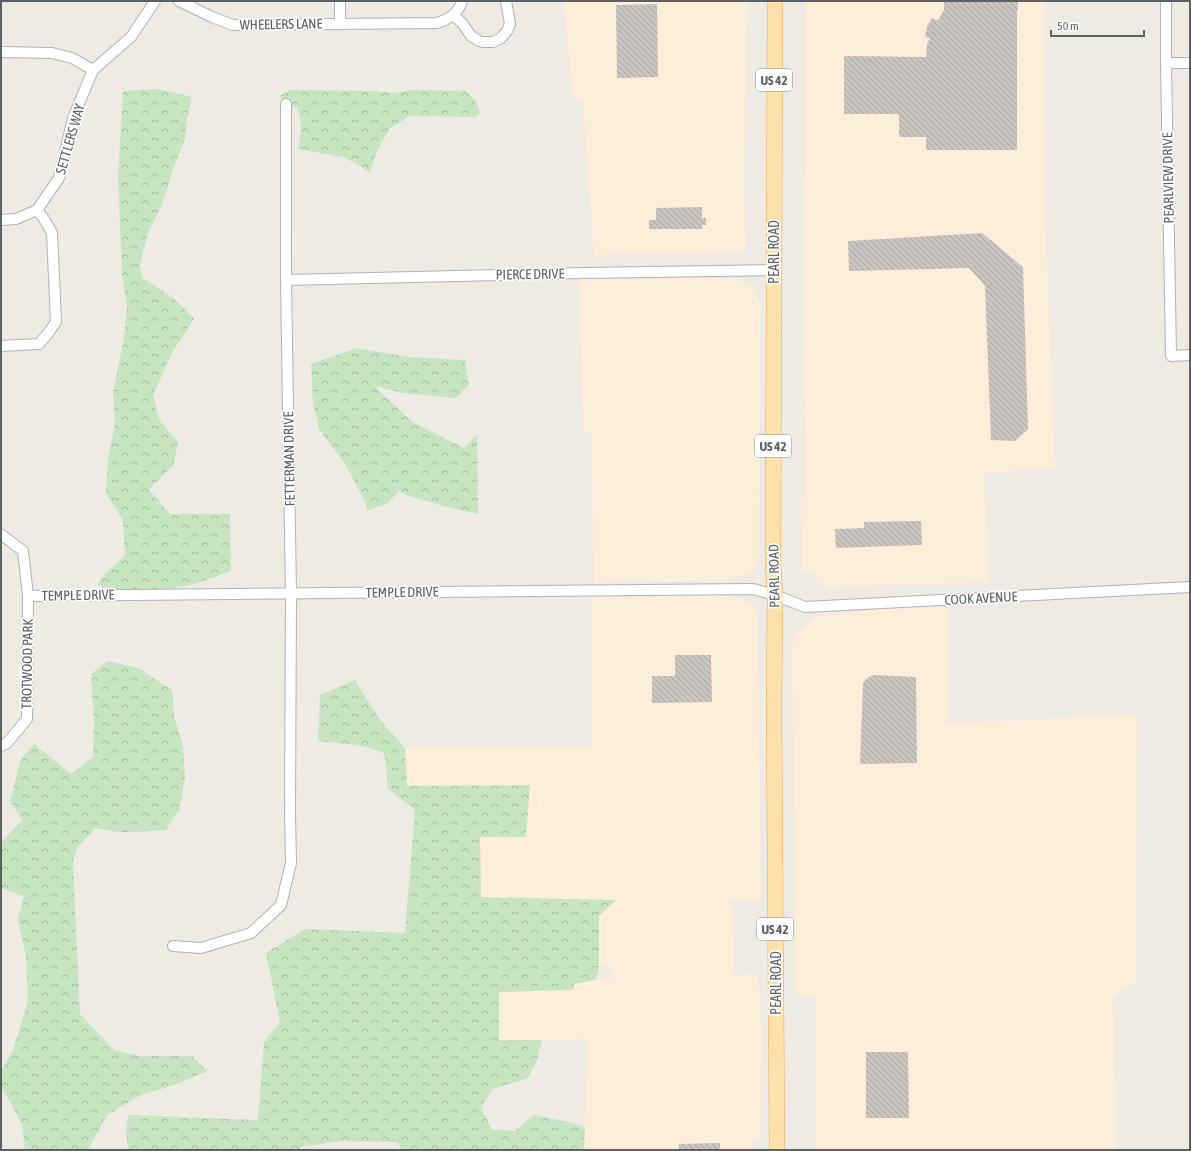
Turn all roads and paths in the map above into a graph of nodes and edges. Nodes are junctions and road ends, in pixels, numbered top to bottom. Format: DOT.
graph roads {
  1 [pos="155,1"];
  2 [pos="179,1"];
  3 [pos="340,1"];
  4 [pos="462,1"];
  5 [pos="506,1"];
  6 [pos="775,1"];
  7 [pos="1166,1"];
  8 [pos="453,15"];
  9 [pos="340,24"];
  10 [pos="1,52"];
  11 [pos="1166,63"];
  12 [pos="1190,63"];
  13 [pos="93,70"];
  14 [pos="286,104"];
  15 [pos="37,210"];
  16 [pos="1,220"];
  17 [pos="774,270"];
  18 [pos="286,280"];
  19 [pos="1,346"];
  20 [pos="1190,355"];
  21 [pos="1,535"];
  22 [pos="1190,587"];
  23 [pos="291,594"];
  24 [pos="775,595"];
  25 [pos="28,596"];
  26 [pos="1,746"];
  27 [pos="173,946"];
  28 [pos="777,1150"];
  1 -- 13 [label="street, SETTLERS WAY"];
  2 -- 9 [label="street, WHEELERS LANE"];
  3 -- 9 [label="street, WHEELERS LANE"];
  4 -- 8 [label="street"];
  5 -- 8 [label="street"];
  6 -- 17 [label="main road, PEARL ROAD / US 42"];
  7 -- 11 [label="street, PEARLVIEW DRIVE"];
  8 -- 9 [label="street, WHEELERS LANE"];
  10 -- 13 [label="street"];
  11 -- 12 [label="street"];
  11 -- 20 [label="street, PEARLVIEW DRIVE"];
  13 -- 15 [label="street, SETTLERS WAY"];
  14 -- 18 [label="street, FETTERMAN DRIVE"];
  15 -- 16 [label="street"];
  15 -- 19 [label="street"];
  17 -- 18 [label="street, PIERCE DRIVE"];
  17 -- 24 [label="main road, PEARL ROAD / US 42"];
  18 -- 23 [label="street, FETTERMAN DRIVE"];
  21 -- 25 [label="street, TROTWOOD PARK"];
  22 -- 24 [label="street, COOK AVENUE"];
  23 -- 24 [label="street, TEMPLE DRIVE"];
  23 -- 25 [label="street, TEMPLE DRIVE"];
  23 -- 27 [label="street, FETTERMAN DRIVE"];
  24 -- 28 [label="main road, PEARL ROAD / US 42"];
  25 -- 26 [label="street, TROTWOOD PARK"];
}
